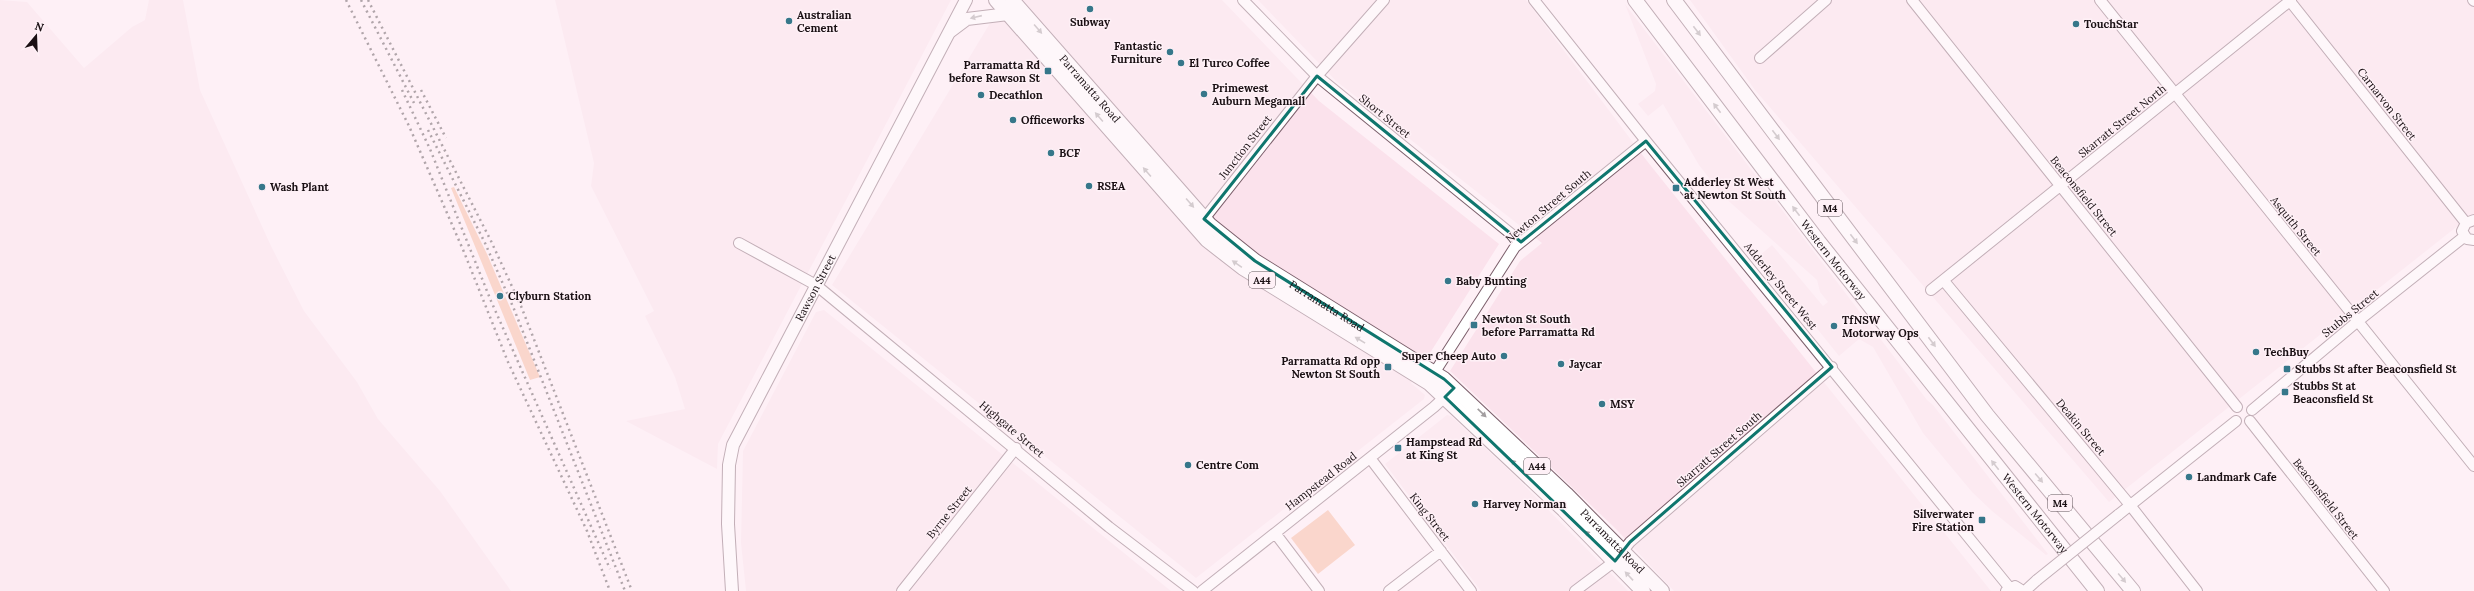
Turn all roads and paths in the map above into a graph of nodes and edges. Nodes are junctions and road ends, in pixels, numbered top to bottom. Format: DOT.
graph roads {
  1 [pos="966,0"];
  2 [pos="996,0"];
  3 [pos="1012,0"];
  4 [pos="1243,0"];
  5 [pos="1384,0"];
  6 [pos="1534,0"];
  7 [pos="1635,0"];
  8 [pos="1674,0"];
  9 [pos="1826,0"];
  10 [pos="1912,0"];
  11 [pos="2100,0"];
  12 [pos="2290,0"];
  13 [pos="1008,14"];
  14 [pos="949,33"];
  15 [pos="1760,58"];
  16 [pos="1317,76"];
  17 [pos="2175,94"];
  18 [pos="1646,141"];
  19 [pos="2061,186"];
  20 [pos="1204,219"];
  21 [pos="2470,222"];
  22 [pos="2469,238"];
  23 [pos="1521,242"];
  24 [pos="739,243"];
  25 [pos="1944,281"];
  26 [pos="816,285"];
  27 [pos="1931,290"];
  28 [pos="2358,321"];
  29 [pos="1832,367"];
  30 [pos="1431,378"];
  31 [pos="1449,392"];
  32 [pos="2237,407"];
  33 [pos="2252,410"];
  34 [pos="2236,421"];
  35 [pos="2250,421"];
  36 [pos="1016,448"];
  37 [pos="1370,458"];
  38 [pos="2474,466"];
  39 [pos="2130,505"];
  40 [pos="1275,533"];
  41 [pos="1622,549"];
  42 [pos="1441,551"];
  43 [pos="1614,561"];
  44 [pos="2080,573"];
  45 [pos="2008,589"];
  46 [pos="732,591"];
  47 [pos="902,591"];
  48 [pos="1193,591"];
  49 [pos="1202,591"];
  50 [pos="1319,591"];
  51 [pos="1389,591"];
  52 [pos="1471,591"];
  53 [pos="1575,591"];
  54 [pos="1643,591"];
  55 [pos="1662,591"];
  56 [pos="2024,591"];
  57 [pos="2093,591"];
  58 [pos="2097,591"];
  59 [pos="2133,591"];
  60 [pos="2197,591"];
  61 [pos="2384,591"];
  1 -- 14 [label="main road, Rawson Street"];
  2 -- 13 [label="highway, Parramatta Road / A44"];
  3 -- 20 [label="highway, Parramatta Road / A44, one-way"];
  4 -- 16 [label="street, Short Street"];
  5 -- 16 [label="street, Junction Street"];
  6 -- 18 [label="street, Adderley Street West"];
  44 -- 7 [label="highway, Western Motorway / M4, one-way"];
  8 -- 59 [label="highway, M4, one-way"];
  9 -- 15 [label="street"];
  10 -- 19 [label="street, Beaconsfield Street"];
  11 -- 17 [label="street, Asquith Street"];
  12 -- 17 [label="street, Skarratt Street North"];
  12 -- 21 [label="street, Carnarvon Street"];
  13 -- 14 [label="main road, one-way"];
  30 -- 13 [label="highway, Parramatta Road / A44, one-way"];
  14 -- 26 [label="main road, Rawson Street"];
  16 -- 20 [label="street, Junction Street"];
  16 -- 23 [label="street, Short Street"];
  17 -- 19 [label="street, Skarratt Street North"];
  17 -- 28 [label="street, Asquith Street"];
  18 -- 23 [label="street, Newton Street South"];
  18 -- 29 [label="street, Adderley Street West"];
  19 -- 25 [label="street, Skarratt Street North"];
  19 -- 32 [label="street, Beaconsfield Street"];
  20 -- 30 [label="highway, Parramatta Road / A44"];
  21 -- 22 [label="street"];
  22 -- 28 [label="street, Stubbs Street"];
  23 -- 30 [label="street, Newton Street South"];
  24 -- 26 [label="street, Highgate Street"];
  25 -- 27 [label="street, Skarratt Street North"];
  25 -- 39 [label="street, Deakin Street"];
  26 -- 36 [label="street, Highgate Street"];
  26 -- 46 [label="main road, Rawson Street"];
  28 -- 33 [label="street, Stubbs Street"];
  28 -- 38 [label="street, Asquith Street"];
  29 -- 41 [label="street, Skarratt Street South"];
  29 -- 45 [label="street, Adderley Street West"];
  30 -- 31 [label="highway, Parramatta Road / A44"];
  31 -- 37 [label="street, Hampstead Road"];
  31 -- 41 [label="highway, Parramatta Road / A44, one-way"];
  43 -- 31 [label="highway, Parramatta Road / A44, one-way"];
  32 -- 33 [label="street"];
  32 -- 34 [label="street"];
  33 -- 35 [label="street"];
  34 -- 35 [label="street"];
  34 -- 39 [label="street"];
  35 -- 61 [label="street, Beaconsfield Street"];
  36 -- 47 [label="street, Byrne Street"];
  36 -- 48 [label="street, Highgate Street"];
  37 -- 40 [label="street, Hampstead Road"];
  37 -- 42 [label="street, King Street"];
  39 -- 56 [label="street, bridge"];
  39 -- 60 [label="street, Deakin Street"];
  40 -- 49 [label="street, Hampstead Road"];
  40 -- 50 [label="street"];
  41 -- 43 [label="street, Skarratt Street South"];
  41 -- 55 [label="highway, Parramatta Road / A44"];
  42 -- 51 [label="street"];
  42 -- 52 [label="street, King Street"];
  43 -- 53 [label="street, Skarratt Street South"];
  54 -- 43 [label="highway, Parramatta Road / A44, one-way"];
  44 -- 57 [label="highway, M4"];
  44 -- 58 [label="highway, Western Motorway / M4"];
  45 -- 56 [label="street"];
}
